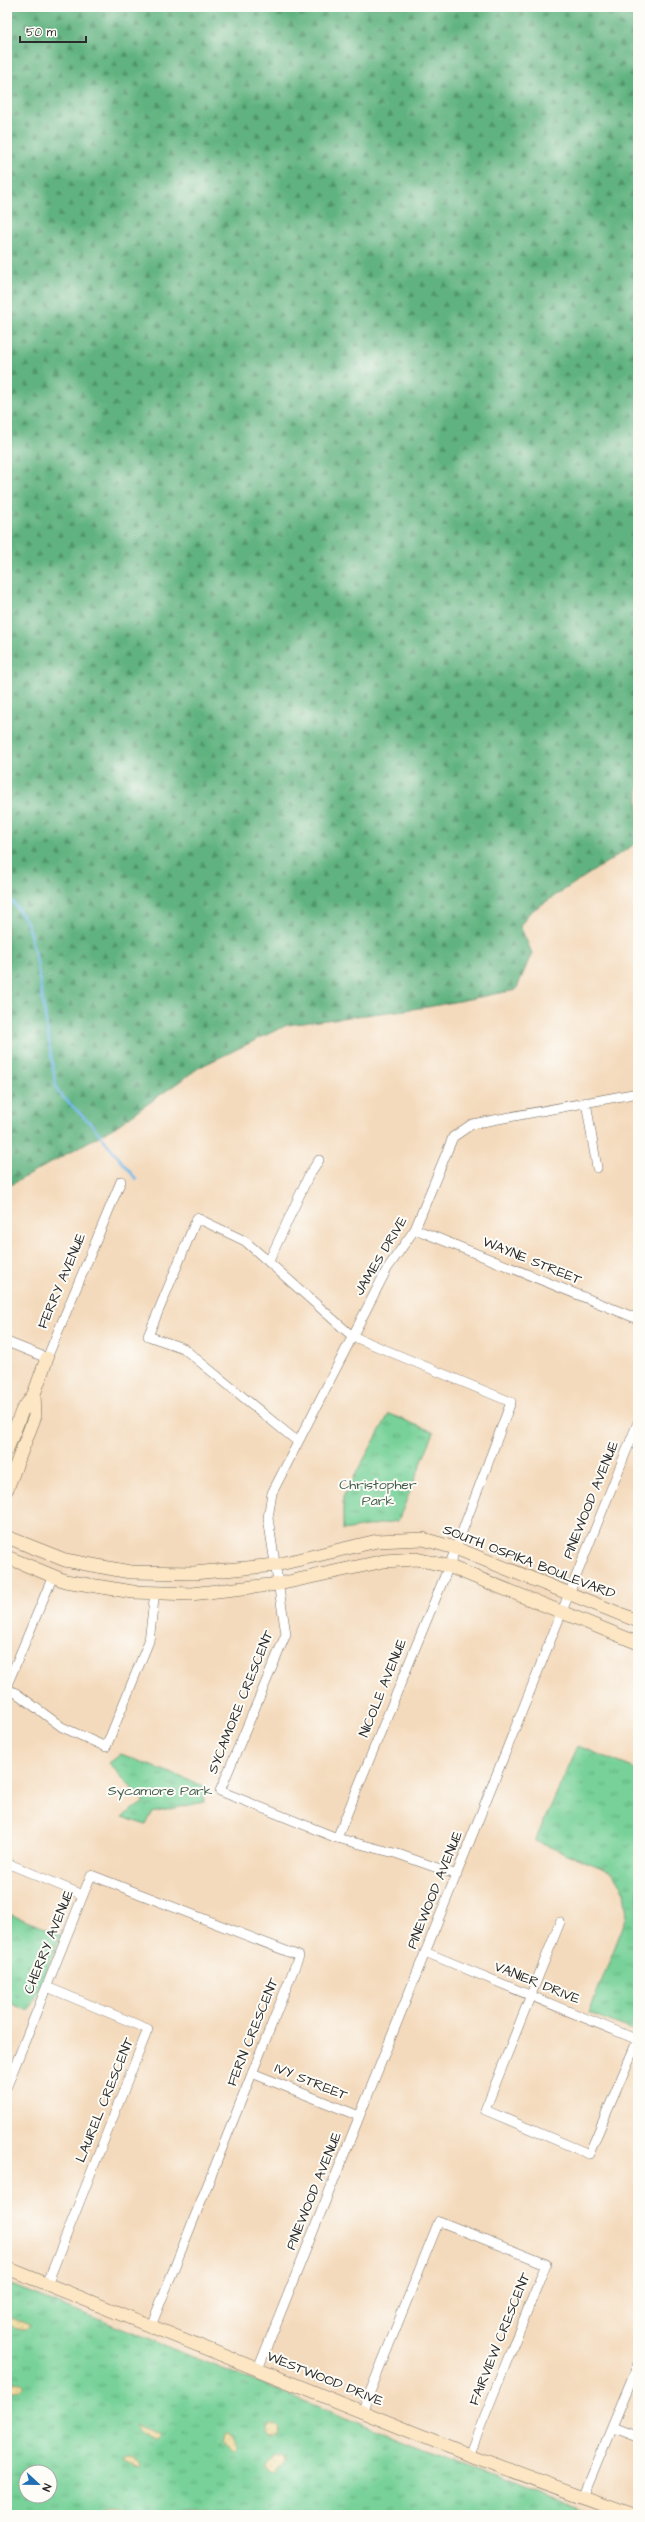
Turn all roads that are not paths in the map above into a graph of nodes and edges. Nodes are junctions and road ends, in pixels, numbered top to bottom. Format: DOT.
graph roads {
  1 [pos="638,1093"];
  2 [pos="586,1102"];
  3 [pos="319,1160"];
  4 [pos="597,1168"];
  5 [pos="121,1181"];
  6 [pos="415,1229"];
  7 [pos="269,1261"];
  8 [pos="638,1319"];
  9 [pos="352,1336"];
  10 [pos="7,1342"];
  11 [pos="47,1358"];
  12 [pos="34,1394"];
  13 [pos="638,1422"];
  14 [pos="298,1442"];
  15 [pos="7,1448"];
  16 [pos="7,1489"];
  17 [pos="7,1537"];
  18 [pos="455,1548"];
  19 [pos="7,1558"];
  20 [pos="276,1565"];
  21 [pos="448,1566"];
  22 [pos="52,1576"];
  23 [pos="279,1584"];
  24 [pos="155,1592"];
  25 [pos="569,1594"];
  26 [pos="562,1612"];
  27 [pos="638,1621"];
  28 [pos="638,1643"];
  29 [pos="7,1685"];
  30 [pos="7,1689"];
  31 [pos="337,1838"];
  32 [pos="7,1864"];
  33 [pos="91,1875"];
  34 [pos="456,1875"];
  35 [pos="83,1895"];
  36 [pos="560,1922"];
  37 [pos="425,1952"];
  38 [pos="47,1987"];
  39 [pos="530,1995"];
  40 [pos="638,2039"];
  41 [pos="11,2066"];
  42 [pos="252,2073"];
  43 [pos="7,2086"];
  44 [pos="359,2116"];
  45 [pos="7,2268"];
  46 [pos="47,2284"];
  47 [pos="151,2326"];
  48 [pos="638,2364"];
  49 [pos="258,2369"];
  50 [pos="362,2412"];
  51 [pos="612,2427"];
  52 [pos="638,2437"];
  53 [pos="469,2455"];
  54 [pos="583,2497"];
  55 [pos="633,2515"];
  1 -- 2 [label="street, JAMES DRIVE"];
  2 -- 4 [label="street"];
  2 -- 6 [label="street, JAMES DRIVE"];
  3 -- 7 [label="street"];
  5 -- 11 [label="street, FERRY AVENUE"];
  6 -- 8 [label="street, WAYNE STREET"];
  6 -- 9 [label="street, JAMES DRIVE"];
  7 -- 9 [label="street"];
  7 -- 14 [label="street"];
  9 -- 14 [label="street, JAMES DRIVE"];
  9 -- 18 [label="street, NICOLE AVENUE"];
  10 -- 11 [label="street"];
  11 -- 12 [label="main road, FERRY AVENUE"];
  12 -- 15 [label="main road, FERRY AVENUE"];
  12 -- 16 [label="main road, FERRY AVENUE"];
  13 -- 25 [label="street, PINEWOOD AVENUE"];
  14 -- 20 [label="street, JAMES DRIVE"];
  17 -- 20 [label="main road, SOUTH OSPIKA BOULEVARD"];
  18 -- 20 [label="main road, SOUTH OSPIKA BOULEVARD"];
  18 -- 21 [label="street, NICOLE AVENUE"];
  18 -- 25 [label="main road, SOUTH OSPIKA BOULEVARD"];
  19 -- 22 [label="main road"];
  20 -- 23 [label="street, SYCAMORE CRESCENT"];
  21 -- 23 [label="main road"];
  21 -- 26 [label="main road"];
  21 -- 31 [label="street, NICOLE AVENUE"];
  22 -- 24 [label="main road"];
  22 -- 29 [label="street"];
  23 -- 24 [label="main road"];
  23 -- 31 [label="street, SYCAMORE CRESCENT"];
  24 -- 30 [label="street"];
  25 -- 26 [label="street, PINEWOOD AVENUE"];
  25 -- 27 [label="main road, SOUTH OSPIKA BOULEVARD"];
  26 -- 28 [label="main road"];
  26 -- 34 [label="street, PINEWOOD AVENUE"];
  31 -- 34 [label="street, SYCAMORE CRESCENT"];
  32 -- 35 [label="street"];
  33 -- 35 [label="street, CHERRY AVENUE"];
  33 -- 42 [label="street, FERN CRESCENT"];
  34 -- 37 [label="street, PINEWOOD AVENUE"];
  35 -- 38 [label="street, CHERRY AVENUE"];
  36 -- 39 [label="street"];
  37 -- 39 [label="street, VANIER DRIVE"];
  37 -- 44 [label="street, PINEWOOD AVENUE"];
  38 -- 41 [label="street, CHERRY AVENUE"];
  38 -- 46 [label="street, LAUREL CRESCENT"];
  39 -- 40 [label="street, VANIER DRIVE"];
  39 -- 40 [label="street"];
  41 -- 43 [label="street, CHERRY AVENUE"];
  42 -- 44 [label="street, IVY STREET"];
  42 -- 47 [label="street, FERN CRESCENT"];
  44 -- 49 [label="street, PINEWOOD AVENUE"];
  45 -- 46 [label="main road, WESTWOOD DRIVE"];
  46 -- 47 [label="main road, WESTWOOD DRIVE"];
  47 -- 49 [label="main road, WESTWOOD DRIVE"];
  48 -- 51 [label="street"];
  49 -- 50 [label="main road, WESTWOOD DRIVE"];
  50 -- 53 [label="main road, WESTWOOD DRIVE"];
  50 -- 53 [label="street, FAIRVIEW CRESCENT"];
  51 -- 52 [label="street"];
  51 -- 54 [label="street"];
  53 -- 54 [label="main road, WESTWOOD DRIVE"];
  54 -- 55 [label="main road, WESTWOOD DRIVE"];
}
